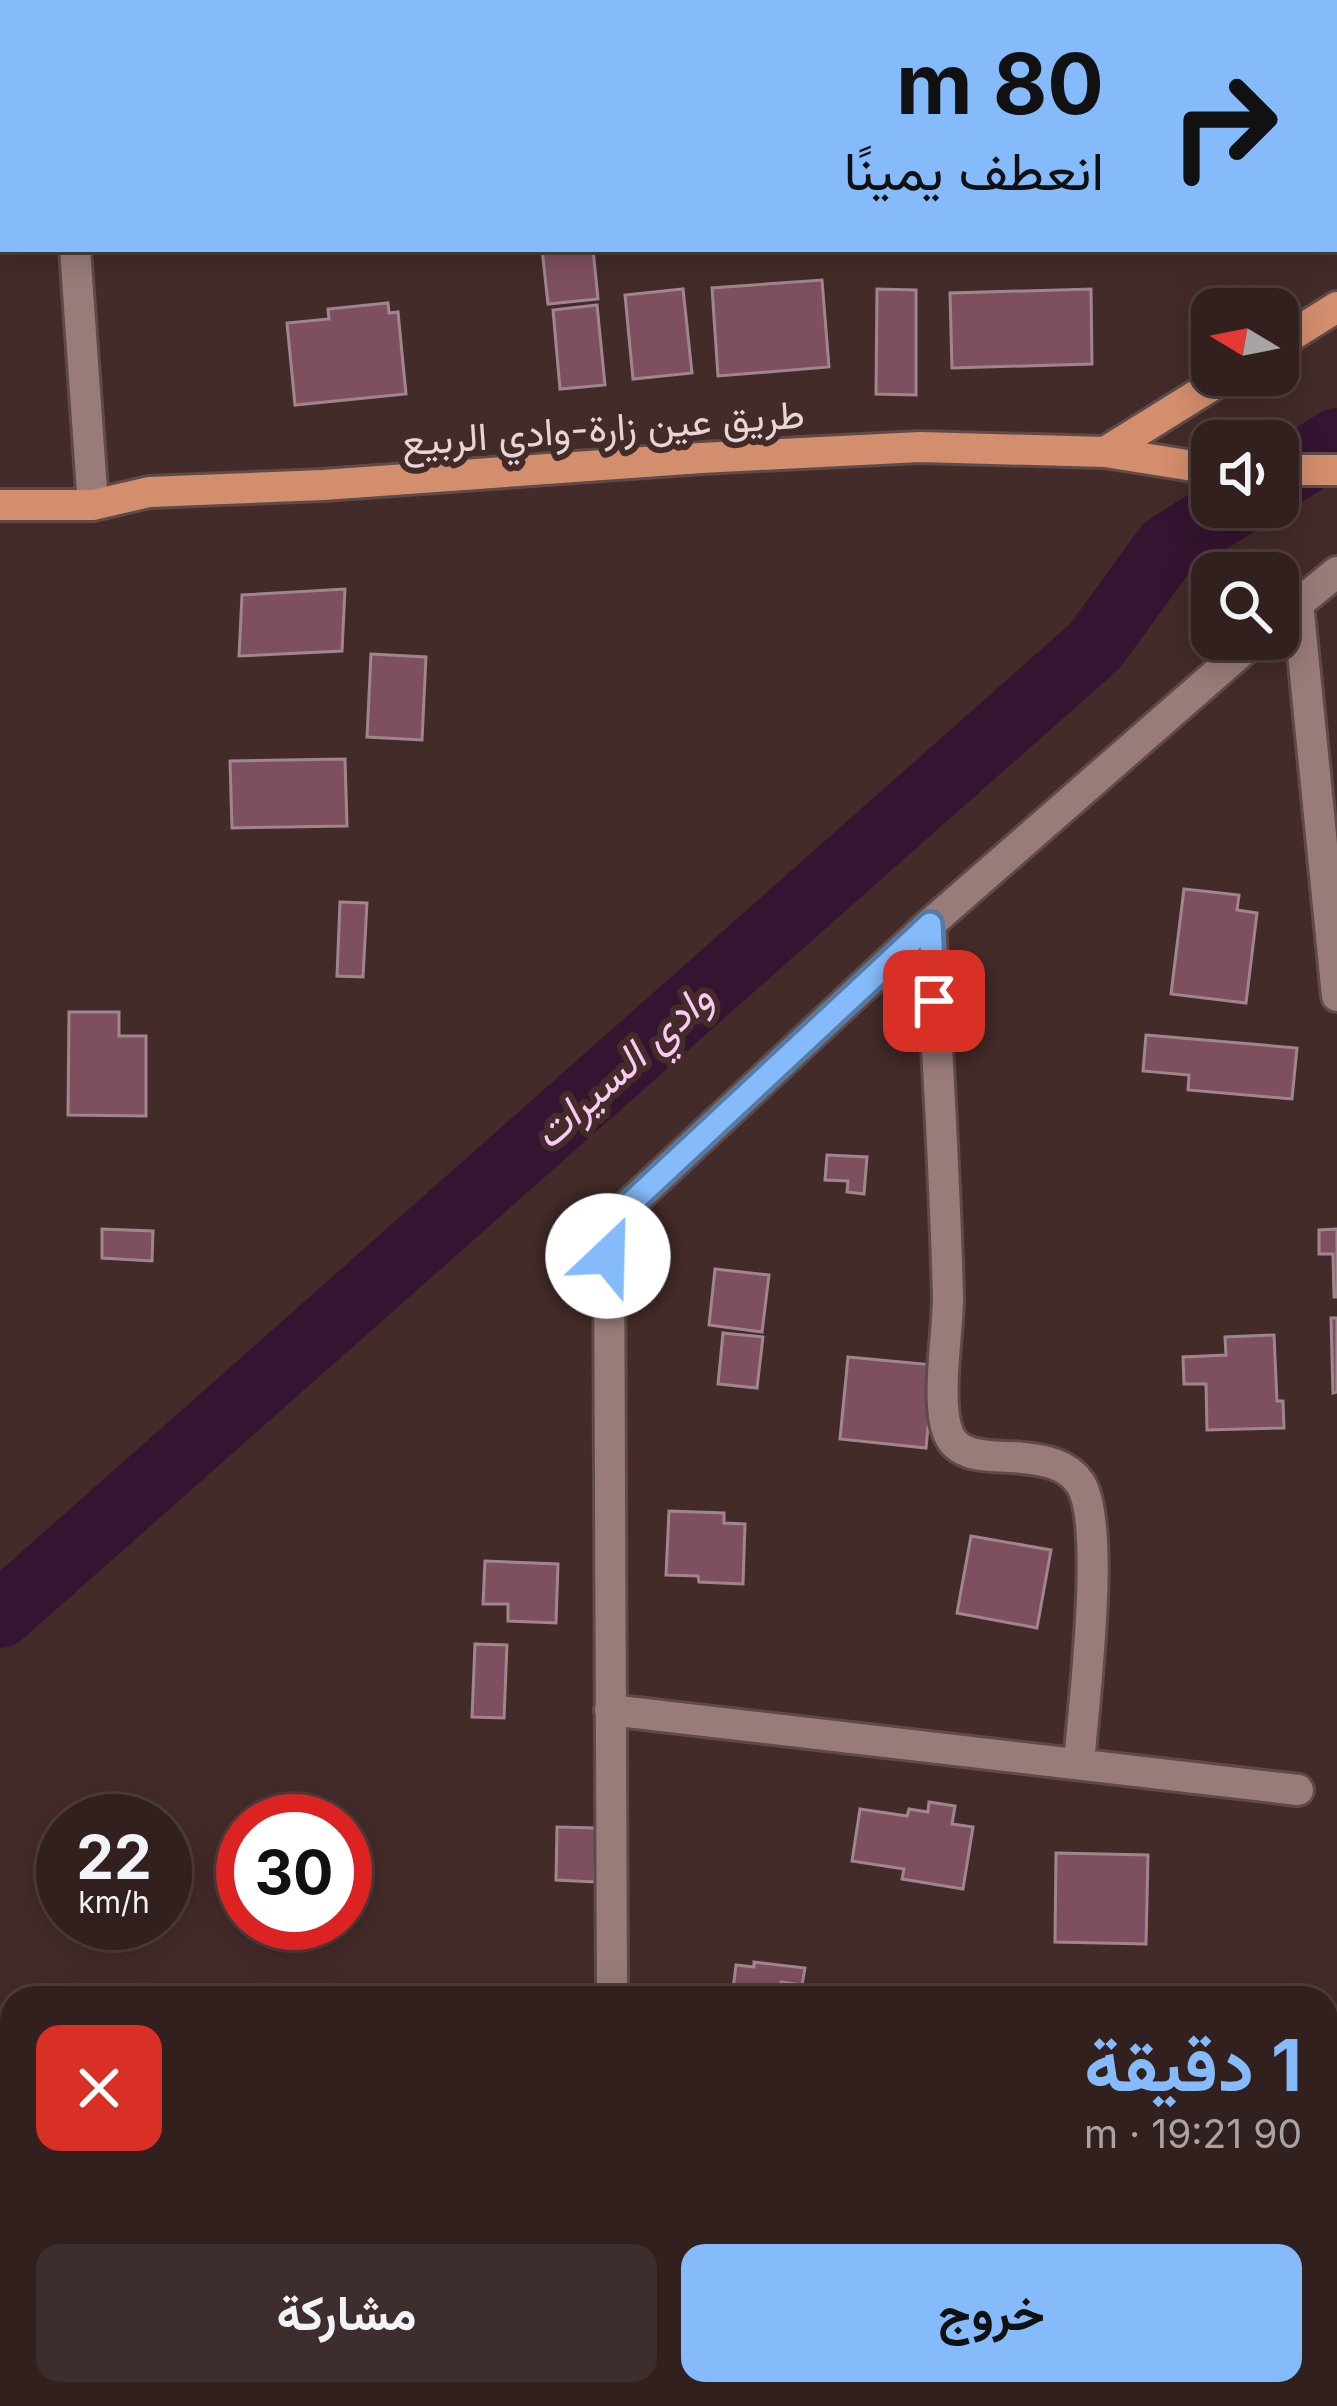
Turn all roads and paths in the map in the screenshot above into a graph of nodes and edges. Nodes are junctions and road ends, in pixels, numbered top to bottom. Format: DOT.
graph roads {
  1 [pos="76,252"];
  2 [pos="1337,308"];
  3 [pos="1299,331"];
  4 [pos="1195,396"];
  5 [pos="1105,452"];
  6 [pos="1191,466"];
  7 [pos="1299,470"];
  8 [pos="1337,470"];
  9 [pos="0,505"];
  10 [pos="93,505"];
  11 [pos="1337,572"];
  12 [pos="1299,603"];
  13 [pos="1232,660"];
  14 [pos="1294,660"];
  15 [pos="930,924"];
  16 [pos="1337,996"];
  17 [pos="610,1710"];
  18 [pos="1079,1764"];
  19 [pos="1298,1790"];
  20 [pos="612,1986"];
  1 -- 10 [label="street"];
  2 -- 3 [label="main road"];
  4 -- 5 [label="main road"];
  5 -- 6 [label="main road, طريق عين زارة-وادي الربيع"];
  5 -- 10 [label="main road, طريق عين زارة-وادي الربيع"];
  7 -- 8 [label="main road"];
  9 -- 10 [label="main road, طريق عين زارة-وادي الربيع"];
  11 -- 12 [label="street"];
  13 -- 15 [label="street"];
  14 -- 16 [label="street"];
  15 -- 17 [label="street"];
  15 -- 18 [label="street"];
  17 -- 18 [label="street"];
  17 -- 20 [label="street"];
  18 -- 19 [label="street"];
}
